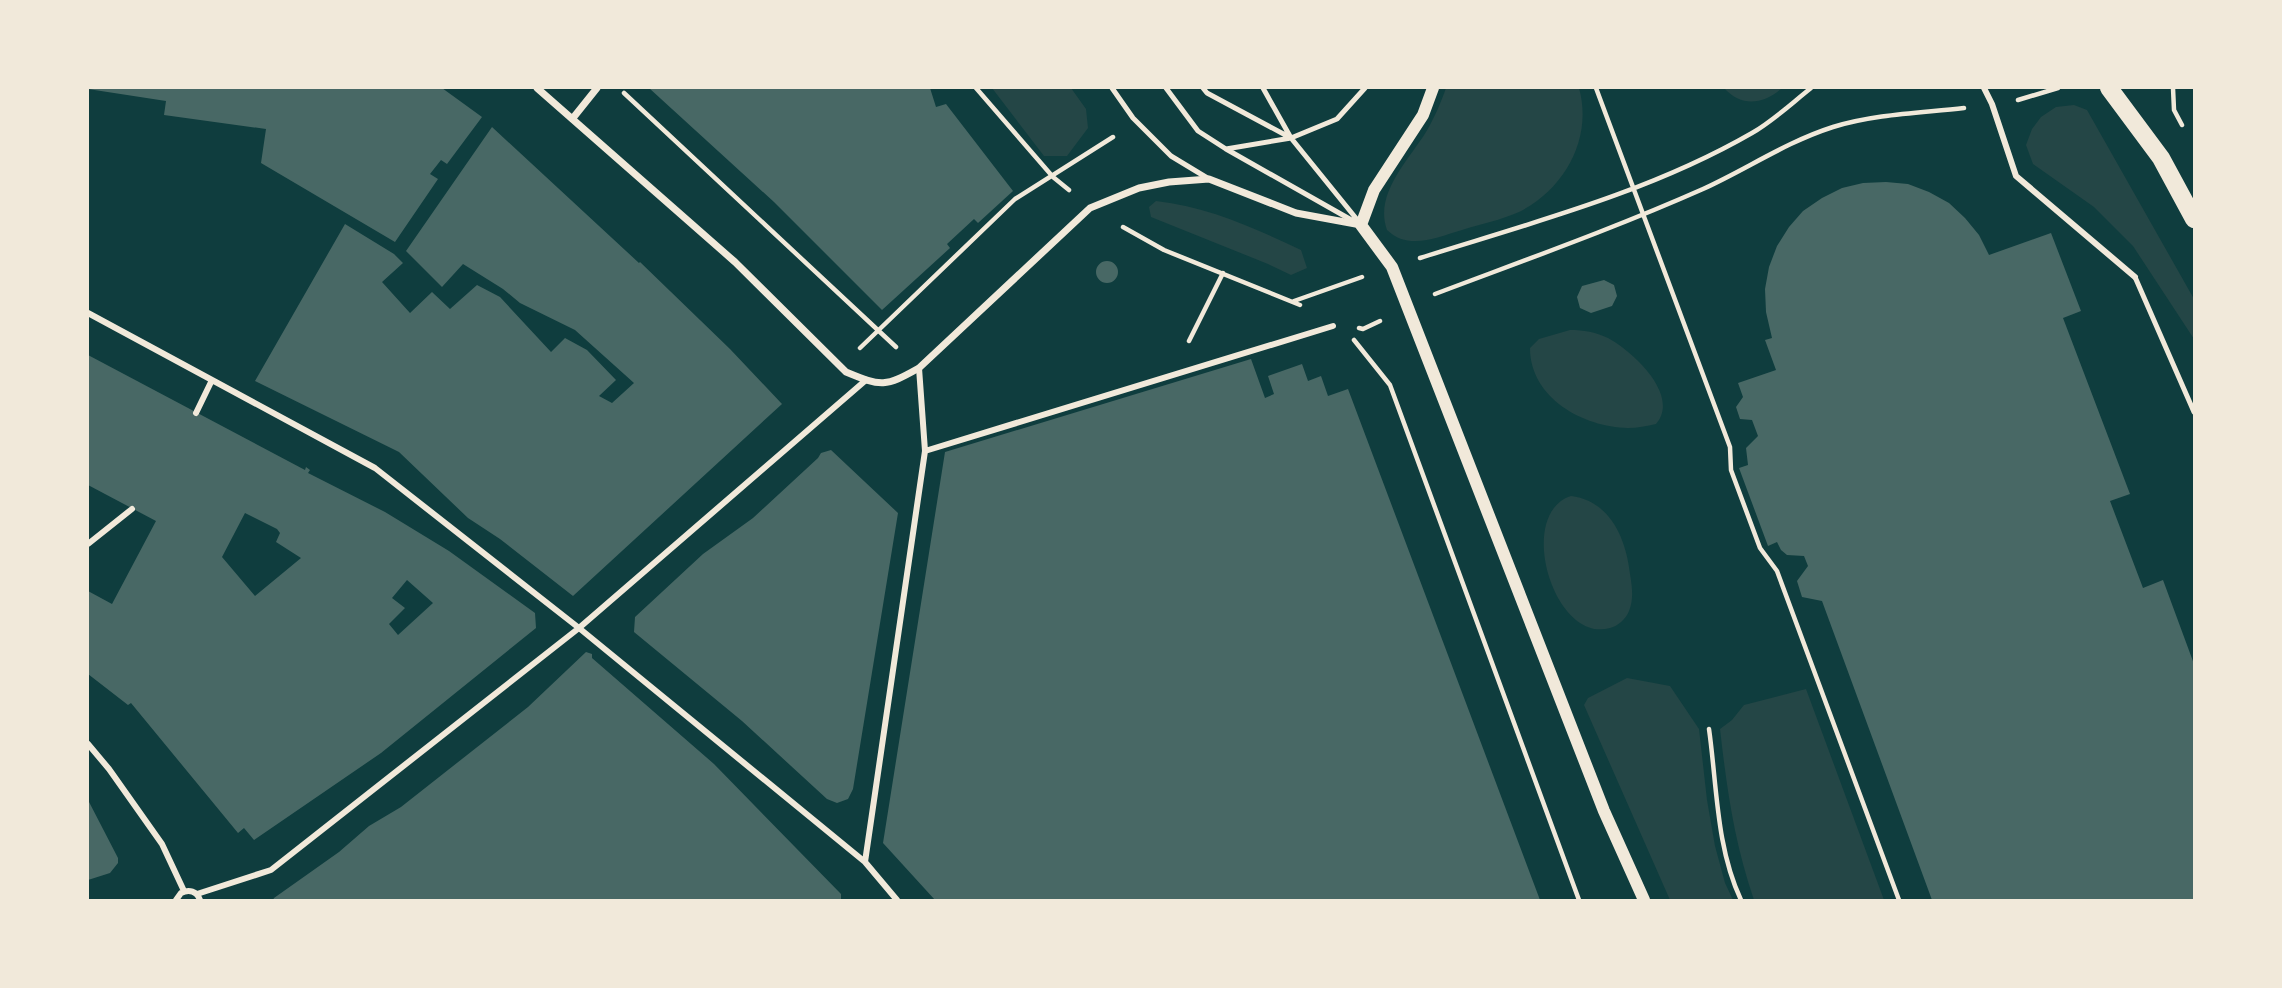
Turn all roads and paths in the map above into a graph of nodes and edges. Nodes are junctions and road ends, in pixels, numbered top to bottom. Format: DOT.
graph roads {
  1 [pos="537,88"];
  2 [pos="597,88"];
  3 [pos="618,88"];
  4 [pos="976,88"];
  5 [pos="1112,88"];
  6 [pos="1166,88"];
  7 [pos="1203,88"];
  8 [pos="1262,88"];
  9 [pos="1365,88"];
  10 [pos="1433,88"];
  11 [pos="1596,88"];
  12 [pos="1811,88"];
  13 [pos="1984,88"];
  14 [pos="2058,88"];
  15 [pos="2109,88"];
  16 [pos="2173,88"];
  17 [pos="1992,104"];
  18 [pos="573,118"];
  19 [pos="2185,129"];
  20 [pos="1116,135"];
  21 [pos="1291,138"];
  22 [pos="1226,149"];
  23 [pos="1053,177"];
  24 [pos="1209,179"];
  25 [pos="1633,187"];
  26 [pos="1090,208"];
  27 [pos="1643,215"];
  28 [pos="2194,219"];
  29 [pos="1361,225"];
  30 [pos="1392,267"];
  31 [pos="1223,273"];
  32 [pos="2135,277"];
  33 [pos="1294,301"];
  34 [pos="1407,308"];
  35 [pos="88,313"];
  36 [pos="1334,326"];
  37 [pos="878,330"];
  38 [pos="839,365"];
  39 [pos="919,368"];
  40 [pos="1172,376"];
  41 [pos="212,380"];
  42 [pos="866,380"];
  43 [pos="2194,412"];
  44 [pos="196,413"];
  45 [pos="925,451"];
  46 [pos="132,509"];
  47 [pos="88,544"];
  48 [pos="579,628"];
  49 [pos="1709,729"];
  50 [pos="88,744"];
  51 [pos="865,862"];
  52 [pos="184,891"];
  53 [pos="198,897"];
  54 [pos="176,901"];
  55 [pos="897,901"];
  56 [pos="1579,901"];
  57 [pos="1644,901"];
  58 [pos="1741,901"];
  59 [pos="1899,901"];
  1 -- 18 [label="street"];
  2 -- 18 [label="street"];
  3 -- 37 [label="path"];
  4 -- 23 [label="path"];
  5 -- 24 [label="lane"];
  6 -- 22 [label="lane"];
  7 -- 21 [label="lane"];
  8 -- 21 [label="lane"];
  9 -- 21 [label="lane"];
  10 -- 29 [label="street"];
  11 -- 25 [label="path"];
  12 -- 25 [label="path"];
  13 -- 17 [label="street"];
  14 -- 17 [label="path"];
  15 -- 28 [label="main road"];
  16 -- 19 [label="path"];
  17 -- 27 [label="path"];
  17 -- 32 [label="street"];
  18 -- 38 [label="street"];
  20 -- 23 [label="path"];
  21 -- 22 [label="lane"];
  21 -- 29 [label="lane"];
  22 -- 29 [label="lane"];
  23 -- 37 [label="path"];
  24 -- 26 [label="street"];
  24 -- 29 [label="street"];
  25 -- 27 [label="path"];
  25 -- 30 [label="path"];
  26 -- 31 [label="path"];
  26 -- 39 [label="street"];
  27 -- 34 [label="path"];
  27 -- 59 [label="path"];
  29 -- 30 [label="street"];
  30 -- 33 [label="path"];
  30 -- 34 [label="street"];
  31 -- 33 [label="path"];
  31 -- 40 [label="path"];
  32 -- 43 [label="lane"];
  33 -- 36 [label="path"];
  34 -- 36 [label="path"];
  34 -- 57 [label="street"];
  35 -- 41 [label="street"];
  36 -- 40 [label="street"];
  36 -- 56 [label="path"];
  37 -- 38 [label="path"];
  37 -- 39 [label="path"];
  38 -- 42 [label="street"];
  39 -- 42 [label="street"];
  39 -- 45 [label="street"];
  40 -- 45 [label="street"];
  41 -- 44 [label="street"];
  41 -- 48 [label="street"];
  42 -- 48 [label="street"];
  45 -- 51 [label="street"];
  46 -- 47 [label="street"];
  48 -- 51 [label="street"];
  48 -- 53 [label="street"];
  49 -- 58 [label="path"];
  50 -- 52 [label="street"];
  51 -- 55 [label="street"];
  52 -- 53 [label="street"];
  52 -- 54 [label="street"];
}
